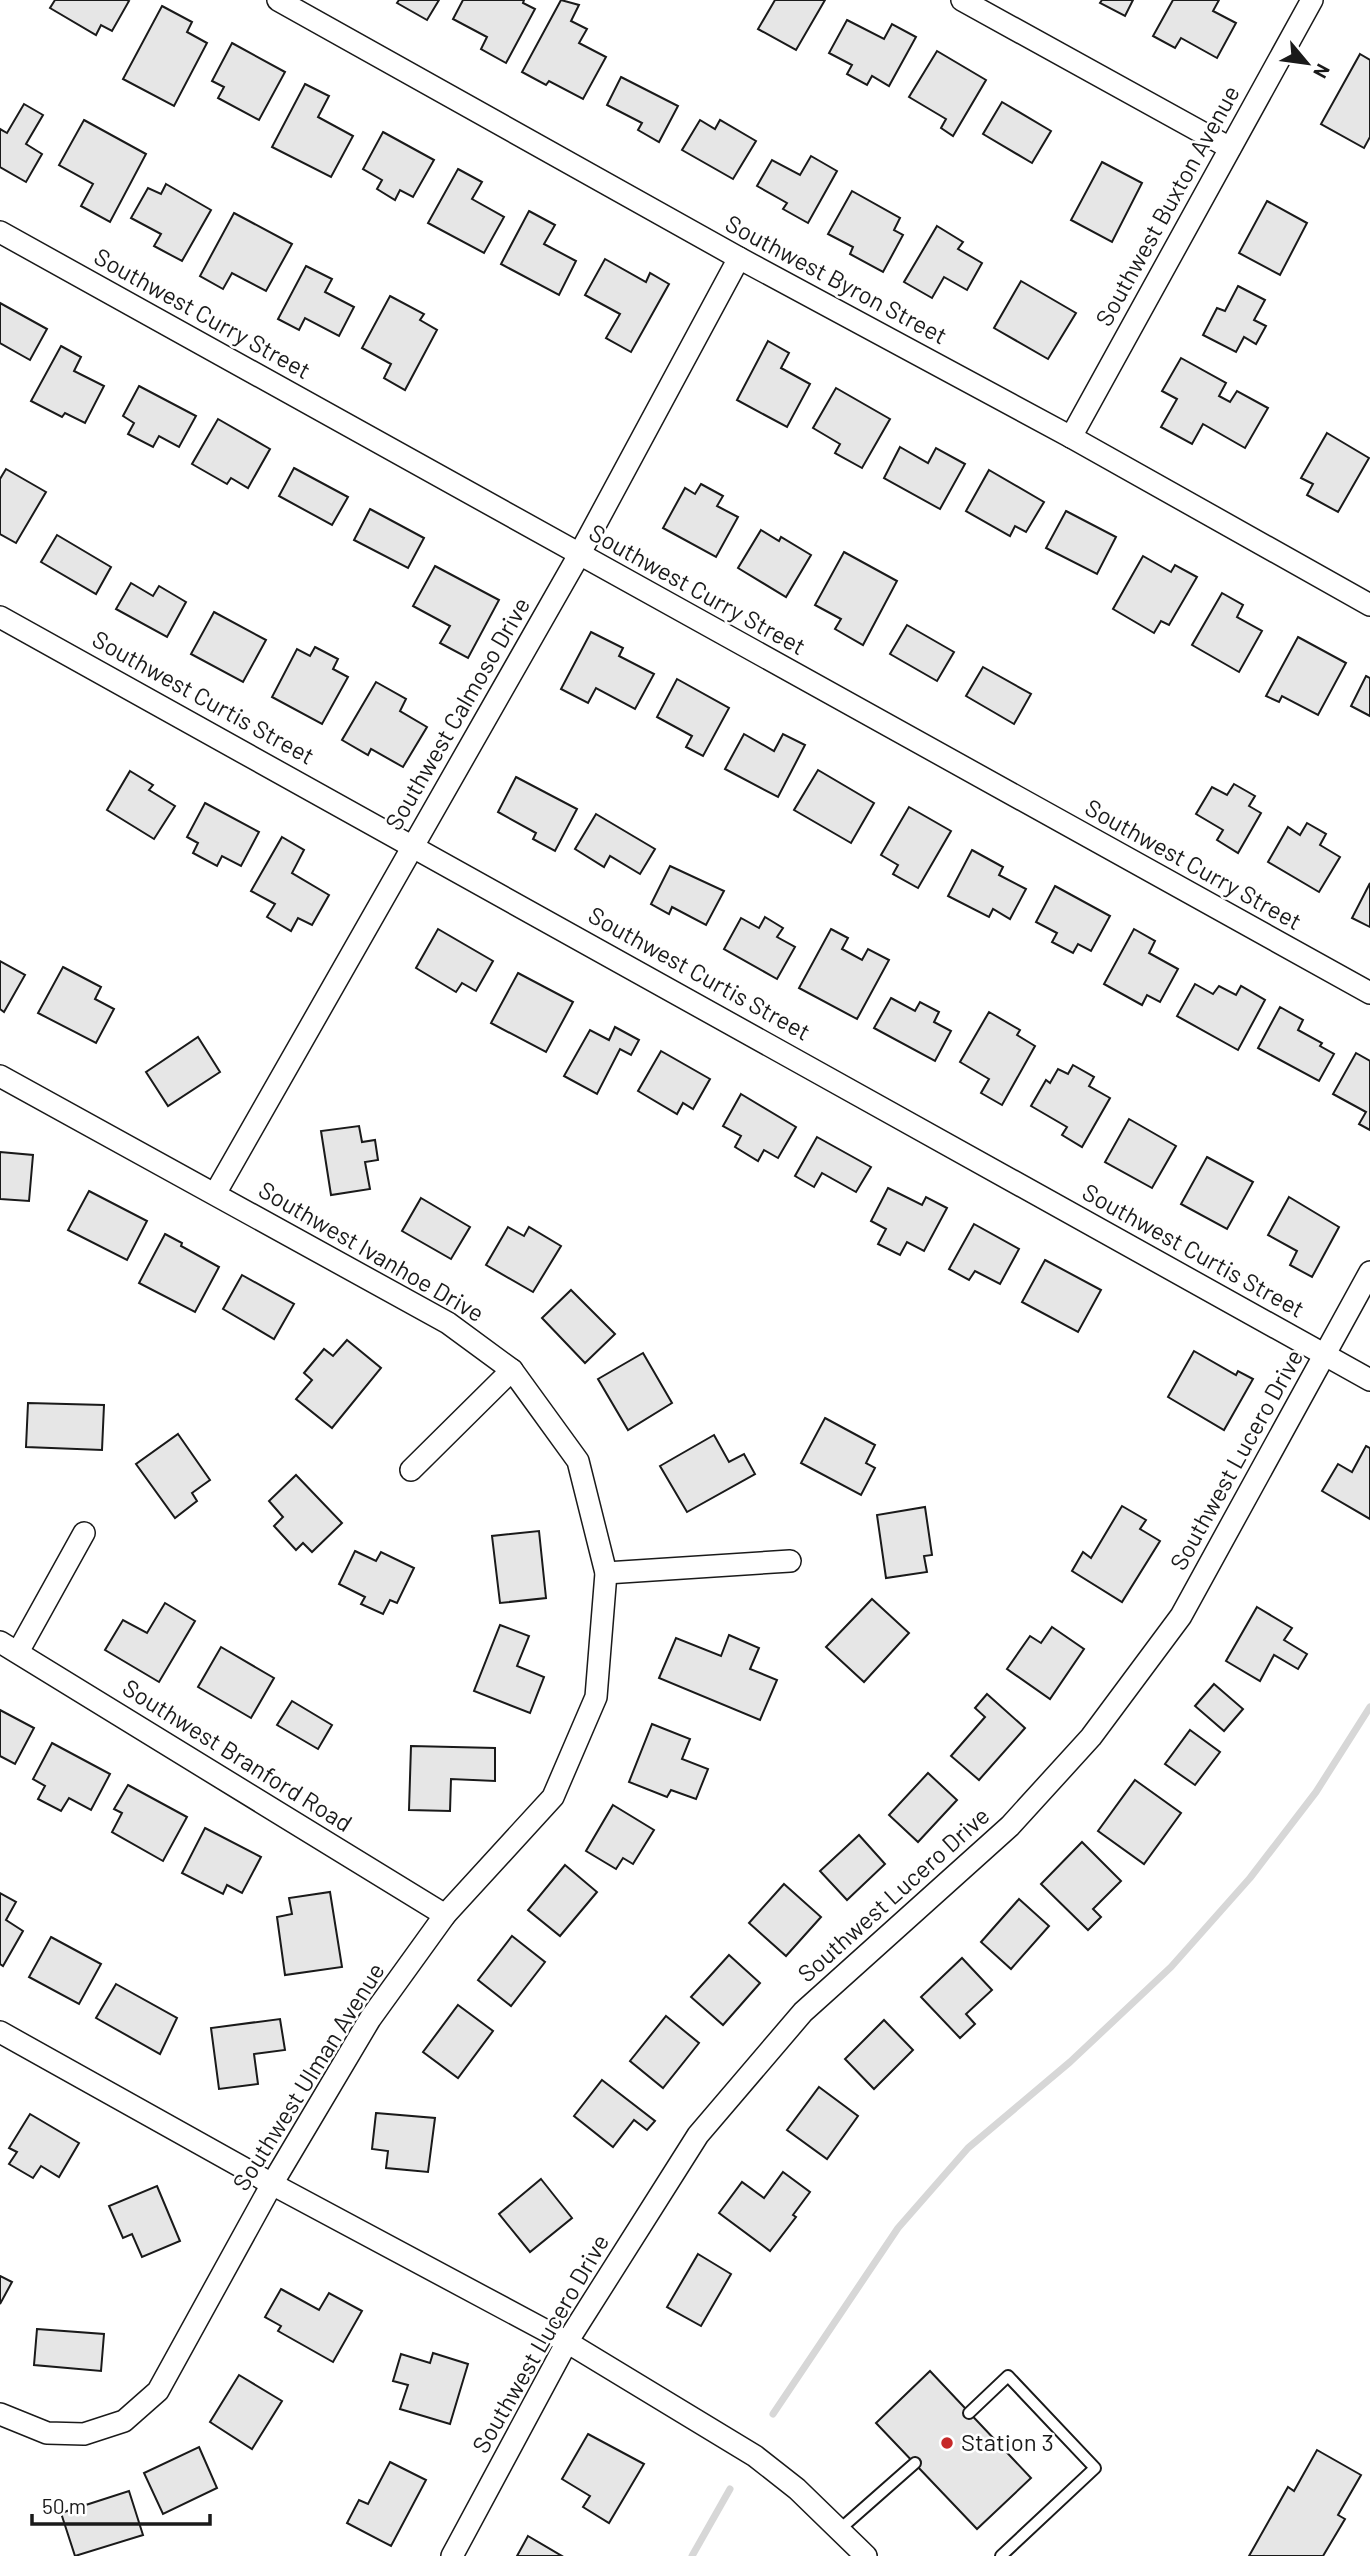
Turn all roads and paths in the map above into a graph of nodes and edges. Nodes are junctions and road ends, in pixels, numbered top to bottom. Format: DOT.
graph roads {
  1 [pos="278,0"];
  2 [pos="962,0"];
  3 [pos="1312,0"];
  4 [pos="1230,148"];
  5 [pos="0,232"];
  6 [pos="738,258"];
  7 [pos="1071,437"];
  8 [pos="579,555"];
  9 [pos="1368,600"];
  10 [pos="0,617"];
  11 [pos="413,844"];
  12 [pos="1370,993"];
  13 [pos="0,1076"];
  14 [pos="216,1192"];
  15 [pos="1370,1272"];
  16 [pos="1325,1355"];
  17 [pos="512,1370"];
  18 [pos="1370,1380"];
  19 [pos="411,1470"];
  20 [pos="85,1533"];
  21 [pos="790,1561"];
  22 [pos="606,1573"];
  23 [pos="9,1647"];
  24 [pos="445,1915"];
  25 [pos="0,2032"];
  26 [pos="272,2184"];
  27 [pos="567,2342"];
  28 [pos="969,2413"];
  29 [pos="0,2414"];
  30 [pos="915,2463"];
  31 [pos="839,2530"];
  32 [pos="452,2556"];
  33 [pos="866,2556"];
  34 [pos="1001,2556"];
  1 -- 6 [label="street, Southwest Byron Street"];
  2 -- 4 [label="street"];
  3 -- 4 [label="street, Southwest Buxton Avenue"];
  4 -- 7 [label="street, Southwest Buxton Avenue"];
  5 -- 8 [label="street, Southwest Curry Street"];
  6 -- 7 [label="street, Southwest Byron Street"];
  6 -- 8 [label="street, Southwest Calmoso Drive"];
  7 -- 9 [label="street, Southwest Byron Street"];
  8 -- 11 [label="street, Southwest Calmoso Drive"];
  8 -- 12 [label="street, Southwest Curry Street"];
  10 -- 11 [label="street, Southwest Curtis Street"];
  11 -- 14 [label="street, Southwest Calmoso Drive"];
  11 -- 16 [label="street, Southwest Curtis Street"];
  13 -- 14 [label="street, Southwest Ivanhoe Drive"];
  14 -- 17 [label="street, Southwest Ivanhoe Drive"];
  15 -- 16 [label="street, Southwest Lucero Drive"];
  16 -- 18 [label="street, Southwest Curtis Street"];
  16 -- 27 [label="street, Southwest Lucero Drive"];
  17 -- 19 [label="street"];
  17 -- 22 [label="street, Southwest Ivanhoe Drive"];
  20 -- 23 [label="street"];
  21 -- 22 [label="street"];
  22 -- 24 [label="street, Southwest Ulman Avenue"];
  23 -- 24 [label="street, Southwest Branford Road"];
  24 -- 26 [label="street, Southwest Ulman Avenue"];
  25 -- 26 [label="street"];
  26 -- 27 [label="street"];
  26 -- 29 [label="street, Southwest Ulman Avenue"];
  27 -- 31 [label="street"];
  27 -- 32 [label="street, Southwest Lucero Drive"];
  28 -- 34 [label="lane"];
  30 -- 31 [label="lane"];
  31 -- 33 [label="street"];
}
